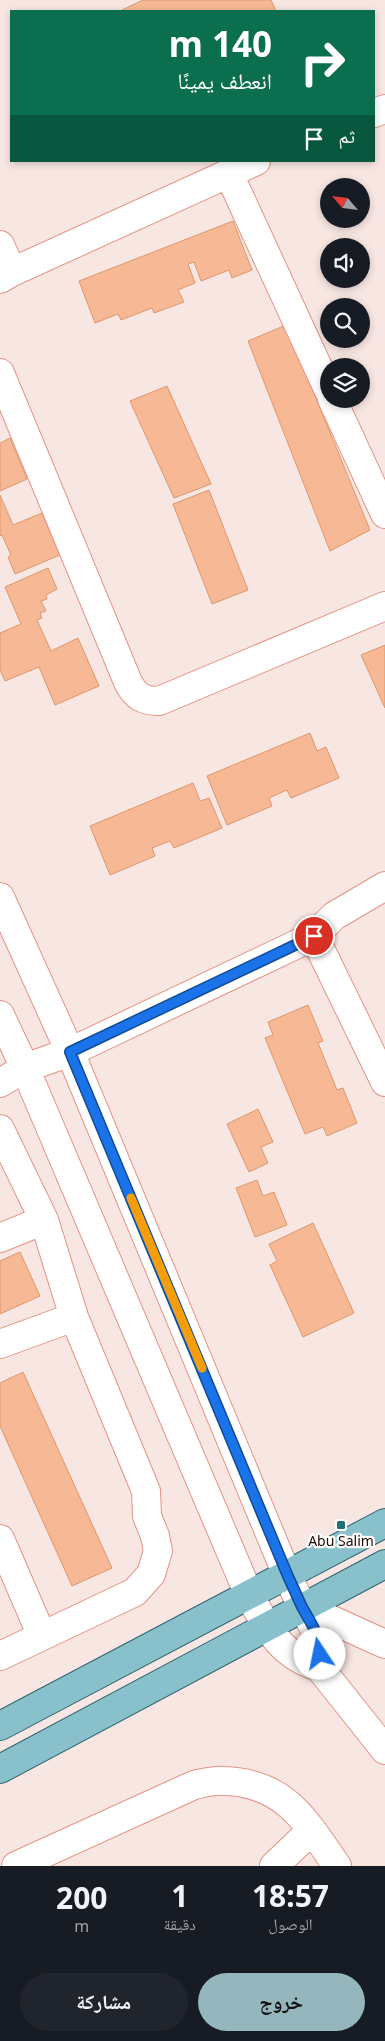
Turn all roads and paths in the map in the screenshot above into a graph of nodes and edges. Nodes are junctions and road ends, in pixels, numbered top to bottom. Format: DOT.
graph roads {
  1 [pos="254,162"];
  2 [pos="229,174"];
  3 [pos="0,244"];
  4 [pos="6,276"];
  5 [pos="320,371"];
  6 [pos="0,373"];
  7 [pos="336,408"];
  8 [pos="385,514"];
  9 [pos="385,606"];
  10 [pos="385,886"];
  11 [pos="0,897"];
  12 [pos="314,936"];
  13 [pos="0,1015"];
  14 [pos="70,1052"];
  15 [pos="25,1068"];
  16 [pos="385,1082"];
  17 [pos="0,1083"];
  18 [pos="0,1129"];
  19 [pos="44,1220"];
  20 [pos="0,1238"];
  21 [pos="74,1317"];
  22 [pos="0,1344"];
  23 [pos="385,1523"];
  24 [pos="0,1539"];
  25 [pos="385,1564"];
  26 [pos="287,1574"];
  27 [pos="249,1595"];
  28 [pos="303,1607"];
  29 [pos="266,1626"];
  30 [pos="42,1636"];
  31 [pos="385,1644"];
  32 [pos="0,1656"];
  33 [pos="318,1667"];
  34 [pos="0,1726"];
  35 [pos="385,1750"];
  36 [pos="0,1769"];
  37 [pos="312,1830"];
  38 [pos="16,1866"];
  39 [pos="274,1866"];
  40 [pos="337,1866"];
  1 -- 2 [label="street"];
  2 -- 4 [label="street"];
  2 -- 5 [label="street"];
  3 -- 4 [label="street"];
  6 -- 9 [label="street"];
  7 -- 8 [label="street"];
  10 -- 12 [label="street"];
  11 -- 14 [label="street"];
  12 -- 14 [label="street"];
  12 -- 16 [label="street"];
  13 -- 15 [label="street"];
  14 -- 15 [label="street"];
  14 -- 26 [label="street"];
  15 -- 17 [label="street"];
  15 -- 27 [label="street"];
  18 -- 19 [label="street"];
  19 -- 20 [label="street"];
  19 -- 21 [label="street"];
  21 -- 22 [label="street"];
  21 -- 30 [label="street"];
  23 -- 26 [label="main road"];
  24 -- 30 [label="street"];
  25 -- 28 [label="main road"];
  26 -- 27 [label="main road"];
  26 -- 28 [label="street"];
  27 -- 29 [label="street"];
  27 -- 34 [label="main road"];
  28 -- 29 [label="main road"];
  28 -- 31 [label="street"];
  28 -- 33 [label="street"];
  29 -- 33 [label="street"];
  29 -- 36 [label="main road"];
  30 -- 32 [label="street"];
  33 -- 35 [label="street"];
  37 -- 38 [label="street"];
  37 -- 39 [label="street"];
  37 -- 40 [label="street"];
}
